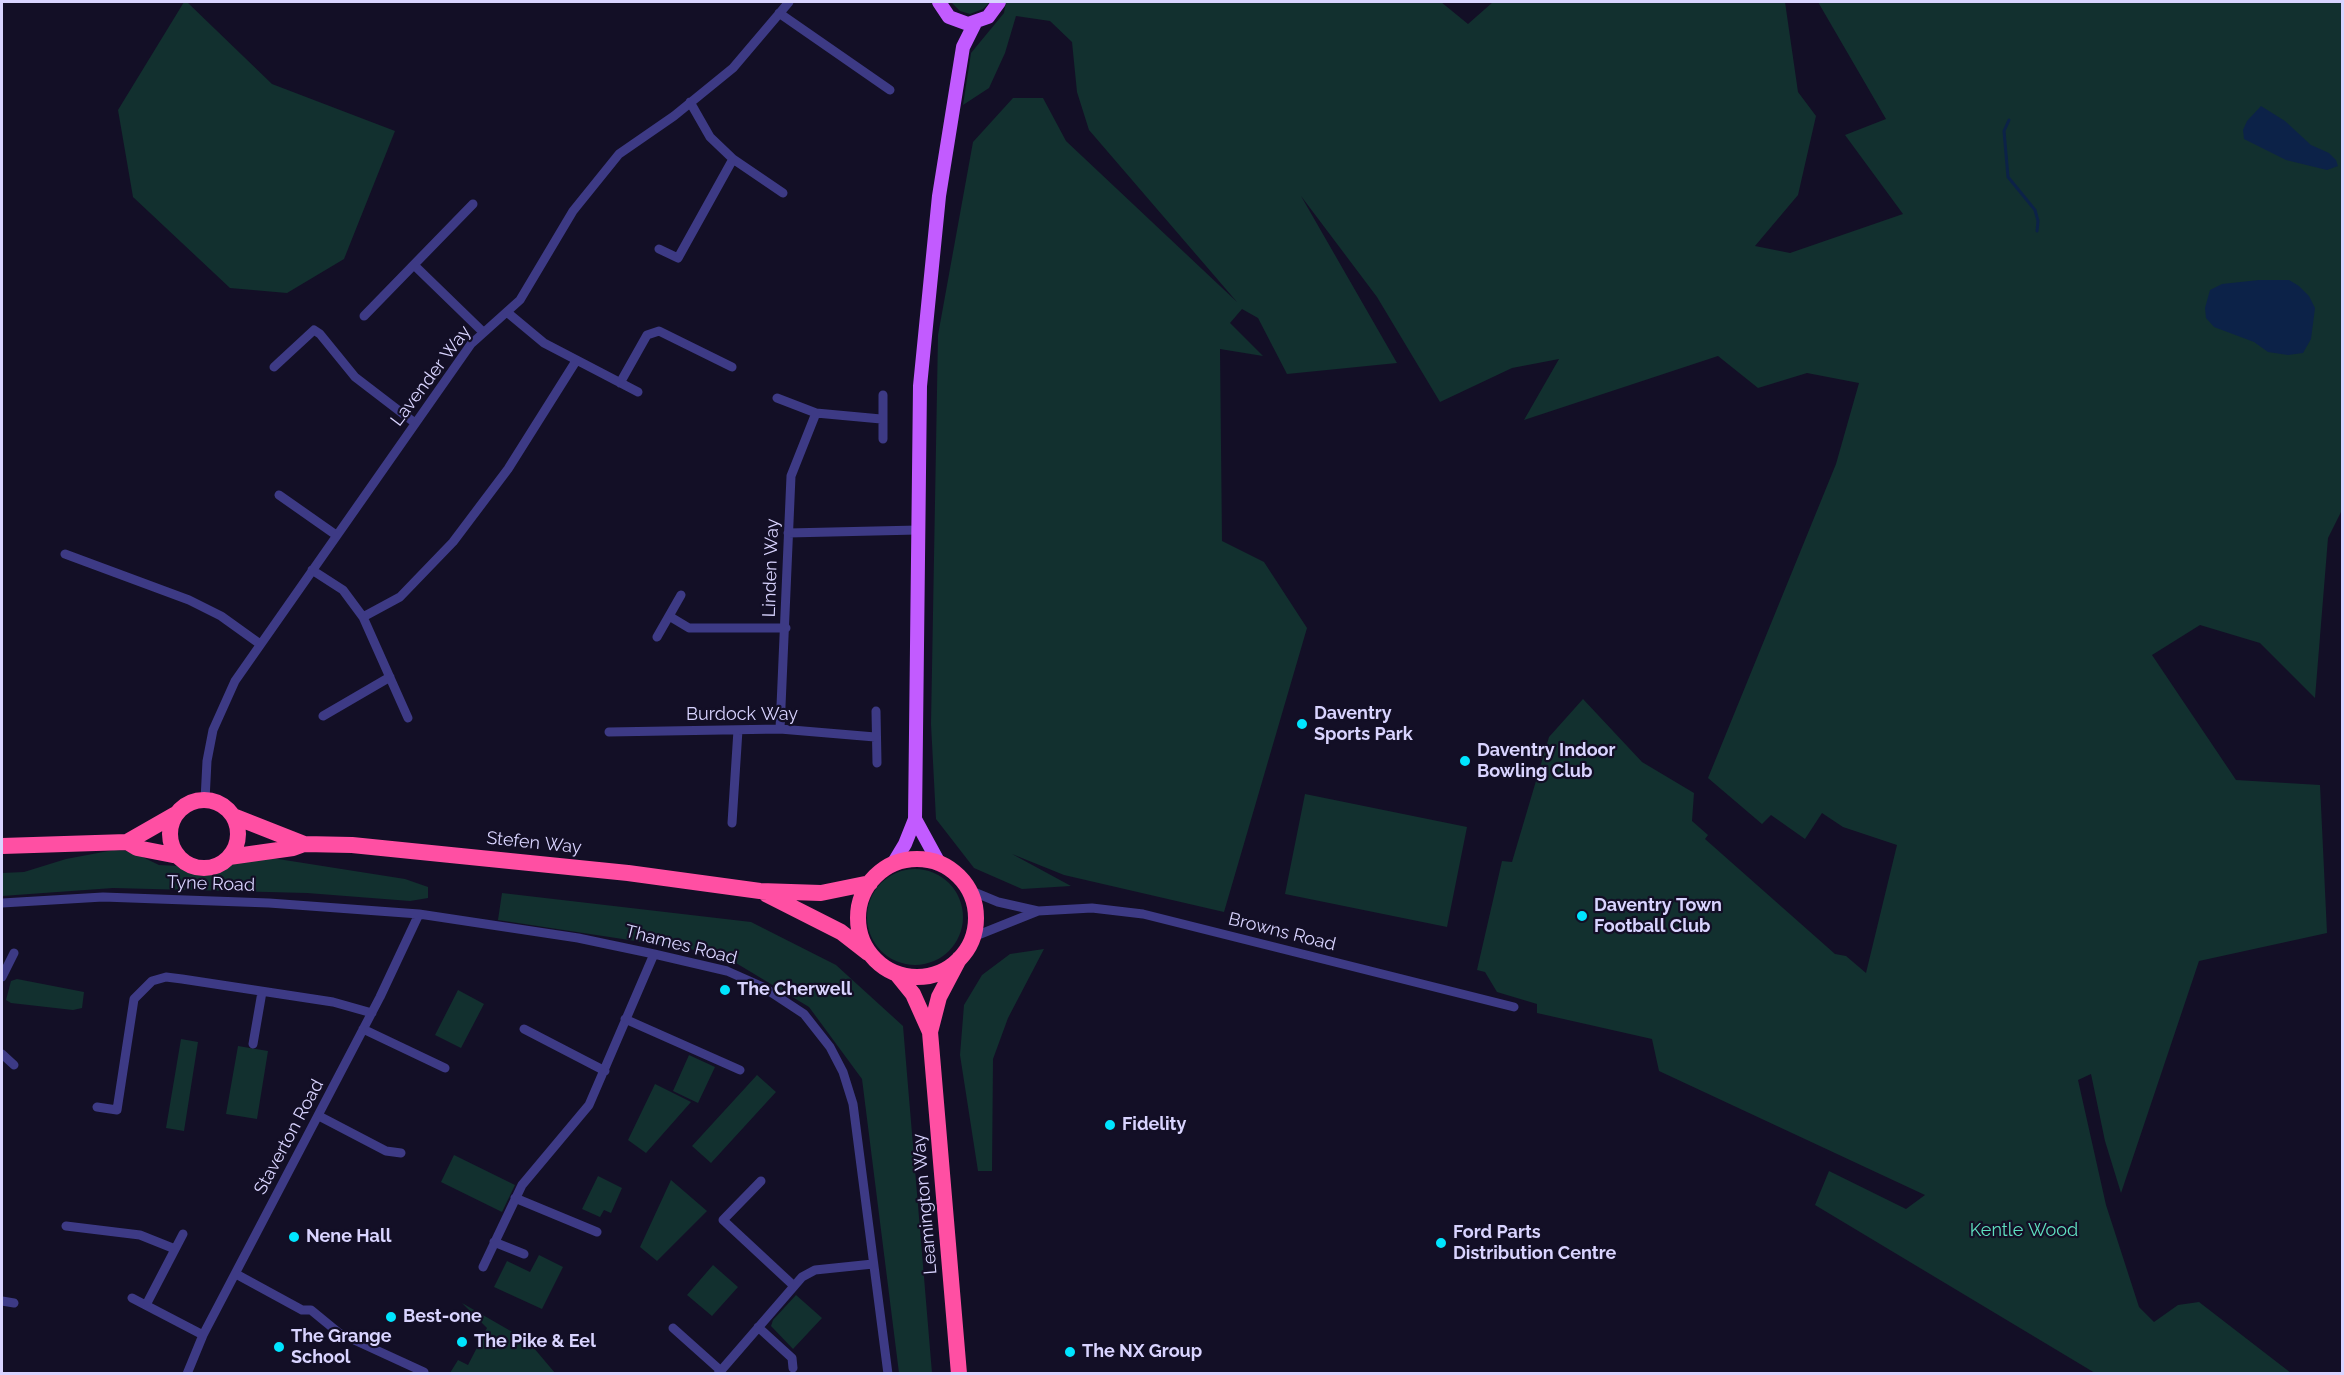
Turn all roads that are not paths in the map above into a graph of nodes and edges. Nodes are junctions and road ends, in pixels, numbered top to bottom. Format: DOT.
graph roads {
  1 [pos="789,2"];
  2 [pos="939,2"];
  3 [pos="999,2"];
  4 [pos="779,13"];
  5 [pos="955,21"];
  6 [pos="975,23"];
  7 [pos="963,47"];
  8 [pos="884,71"];
  9 [pos="880,82"];
  10 [pos="890,90"];
  11 [pos="690,102"];
  12 [pos="733,159"];
  13 [pos="783,193"];
  14 [pos="473,204"];
  15 [pos="659,249"];
  16 [pos="414,265"];
  17 [pos="508,313"];
  18 [pos="364,316"];
  19 [pos="483,332"];
  20 [pos="576,361"];
  21 [pos="274,367"];
  22 [pos="732,367"];
  23 [pos="620,383"];
  24 [pos="638,392"];
  25 [pos="883,395"];
  26 [pos="777,398"];
  27 [pos="816,413"];
  28 [pos="881,419"];
  29 [pos="415,423"];
  30 [pos="883,439"];
  31 [pos="279,495"];
  32 [pos="918,530"];
  33 [pos="788,533"];
  34 [pos="336,535"];
  35 [pos="65,554"];
  36 [pos="312,570"];
  37 [pos="681,595"];
  38 [pos="669,616"];
  39 [pos="363,617"];
  40 [pos="786,628"];
  41 [pos="657,637"];
  42 [pos="260,644"];
  43 [pos="390,677"];
  44 [pos="876,711"];
  45 [pos="323,716"];
  46 [pos="408,718"];
  47 [pos="780,729"];
  48 [pos="738,730"];
  49 [pos="609,732"];
  50 [pos="875,737"];
  51 [pos="877,764"];
  52 [pos="205,800"];
  53 [pos="176,814"];
  54 [pos="233,816"];
  55 [pos="915,819"];
  56 [pos="732,823"];
  57 [pos="127,842"];
  58 [pos="304,844"];
  59 [pos="2,846"];
  60 [pos="178,856"];
  61 [pos="229,857"];
  62 [pos="939,863"];
  63 [pos="893,864"];
  64 [pos="870,883"];
  65 [pos="969,890"];
  66 [pos="760,891"];
  67 [pos="2,903"];
  68 [pos="1038,911"];
  69 [pos="418,914"];
  70 [pos="973,937"];
  71 [pos="14,953"];
  72 [pos="654,954"];
  73 [pos="874,957"];
  74 [pos="959,959"];
  75 [pos="896,973"];
  76 [pos="2,977"];
  77 [pos="262,992"];
  78 [pos="1514,1008"];
  79 [pos="372,1012"];
  80 [pos="625,1019"];
  81 [pos="363,1029"];
  82 [pos="524,1029"];
  83 [pos="930,1032"];
  84 [pos="253,1044"];
  85 [pos="2,1054"];
  86 [pos="14,1065"];
  87 [pos="445,1068"];
  88 [pos="740,1070"];
  89 [pos="605,1071"];
  90 [pos="97,1107"];
  91 [pos="320,1116"];
  92 [pos="401,1153"];
  93 [pos="761,1181"];
  94 [pos="515,1198"];
  95 [pos="66,1226"];
  96 [pos="597,1232"];
  97 [pos="183,1234"];
  98 [pos="494,1242"];
  99 [pos="175,1249"];
  100 [pos="524,1254"];
  101 [pos="873,1264"];
  102 [pos="483,1267"];
  103 [pos="236,1274"];
  104 [pos="794,1286"];
  105 [pos="132,1298"];
  106 [pos="2,1301"];
  107 [pos="14,1303"];
  108 [pos="146,1305"];
  109 [pos="674,1328"];
  110 [pos="758,1328"];
  111 [pos="203,1335"];
  112 [pos="794,1368"];
  113 [pos="424,1372"];
  114 [pos="719,1372"];
  115 [pos="187,1374"];
  116 [pos="888,1374"];
  117 [pos="959,1374"];
  1 -- 4 [label="street, Lavender Way"];
  2 -- 5 [label="main road"];
  3 -- 6 [label="main road"];
  4 -- 9 [label="street"];
  4 -- 11 [label="street, Lavender Way"];
  5 -- 6 [label="main road"];
  5 -- 7 [label="main road"];
  6 -- 7 [label="main road"];
  7 -- 32 [label="main road"];
  8 -- 9 [label="street"];
  9 -- 10 [label="street"];
  11 -- 12 [label="street"];
  11 -- 17 [label="street, Lavender Way"];
  12 -- 13 [label="street"];
  12 -- 15 [label="street"];
  14 -- 16 [label="street"];
  16 -- 18 [label="street"];
  16 -- 19 [label="street"];
  17 -- 19 [label="street, Lavender Way"];
  17 -- 20 [label="street"];
  19 -- 29 [label="street, Lavender Way"];
  20 -- 23 [label="street"];
  20 -- 39 [label="street"];
  21 -- 29 [label="street"];
  22 -- 23 [label="street"];
  23 -- 24 [label="street"];
  25 -- 28 [label="street"];
  26 -- 27 [label="street"];
  27 -- 28 [label="street"];
  27 -- 33 [label="street, Linden Way"];
  28 -- 30 [label="street"];
  29 -- 34 [label="street, Lavender Way"];
  31 -- 34 [label="street"];
  32 -- 33 [label="street"];
  32 -- 55 [label="main road"];
  33 -- 40 [label="street, Linden Way"];
  34 -- 36 [label="street, Lavender Way"];
  35 -- 42 [label="street"];
  36 -- 39 [label="street"];
  36 -- 42 [label="street, Lavender Way"];
  37 -- 38 [label="street"];
  38 -- 40 [label="street"];
  38 -- 41 [label="street"];
  39 -- 43 [label="street"];
  40 -- 47 [label="street, Linden Way"];
  42 -- 52 [label="street, Lavender Way"];
  43 -- 45 [label="street"];
  43 -- 46 [label="street"];
  44 -- 50 [label="street"];
  47 -- 48 [label="street, Burdock Way"];
  47 -- 50 [label="street, Burdock Way"];
  48 -- 49 [label="street, Burdock Way"];
  48 -- 56 [label="street"];
  50 -- 51 [label="street"];
  52 -- 53 [label="highway"];
  52 -- 54 [label="highway"];
  53 -- 57 [label="highway"];
  53 -- 60 [label="highway"];
  54 -- 58 [label="highway, Stefen Way"];
  54 -- 61 [label="highway"];
  55 -- 62 [label="main road"];
  55 -- 63 [label="main road"];
  57 -- 59 [label="highway"];
  57 -- 60 [label="highway"];
  58 -- 61 [label="highway, Stefen Way"];
  58 -- 66 [label="highway, Stefen Way"];
  60 -- 61 [label="highway"];
  62 -- 63 [label="highway"];
  62 -- 65 [label="highway"];
  63 -- 64 [label="highway"];
  64 -- 66 [label="highway"];
  64 -- 73 [label="highway"];
  65 -- 68 [label="street, Browns Road"];
  65 -- 70 [label="highway"];
  66 -- 73 [label="highway"];
  67 -- 69 [label="street, Tyne Road"];
  68 -- 70 [label="street, Browns Road"];
  68 -- 78 [label="street, Browns Road"];
  69 -- 72 [label="street, Thames Road"];
  69 -- 79 [label="street, Staverton Road"];
  70 -- 74 [label="highway"];
  71 -- 76 [label="street"];
  72 -- 80 [label="street"];
  72 -- 101 [label="street, Thames Road"];
  73 -- 75 [label="highway"];
  74 -- 75 [label="highway"];
  74 -- 83 [label="highway, Leamington Way"];
  75 -- 83 [label="highway, Leamington Way"];
  77 -- 79 [label="street"];
  77 -- 84 [label="street"];
  77 -- 90 [label="street"];
  79 -- 81 [label="street, Staverton Road"];
  80 -- 88 [label="street"];
  80 -- 89 [label="street"];
  81 -- 87 [label="street"];
  81 -- 91 [label="street, Staverton Road"];
  82 -- 89 [label="street"];
  83 -- 117 [label="highway, Leamington Way"];
  85 -- 86 [label="street"];
  89 -- 94 [label="street"];
  91 -- 92 [label="street"];
  91 -- 103 [label="street, Staverton Road"];
  93 -- 104 [label="street"];
  94 -- 96 [label="street"];
  94 -- 98 [label="street"];
  95 -- 99 [label="street"];
  97 -- 99 [label="street"];
  98 -- 100 [label="street"];
  98 -- 102 [label="street"];
  99 -- 108 [label="street"];
  101 -- 104 [label="street"];
  101 -- 116 [label="street, Thames Road"];
  103 -- 111 [label="street, Staverton Road"];
  103 -- 113 [label="street"];
  104 -- 110 [label="street"];
  105 -- 108 [label="street"];
  106 -- 107 [label="street"];
  108 -- 111 [label="street"];
  109 -- 114 [label="street"];
  110 -- 112 [label="street"];
  110 -- 114 [label="street"];
  111 -- 115 [label="street, Staverton Road"];
}
